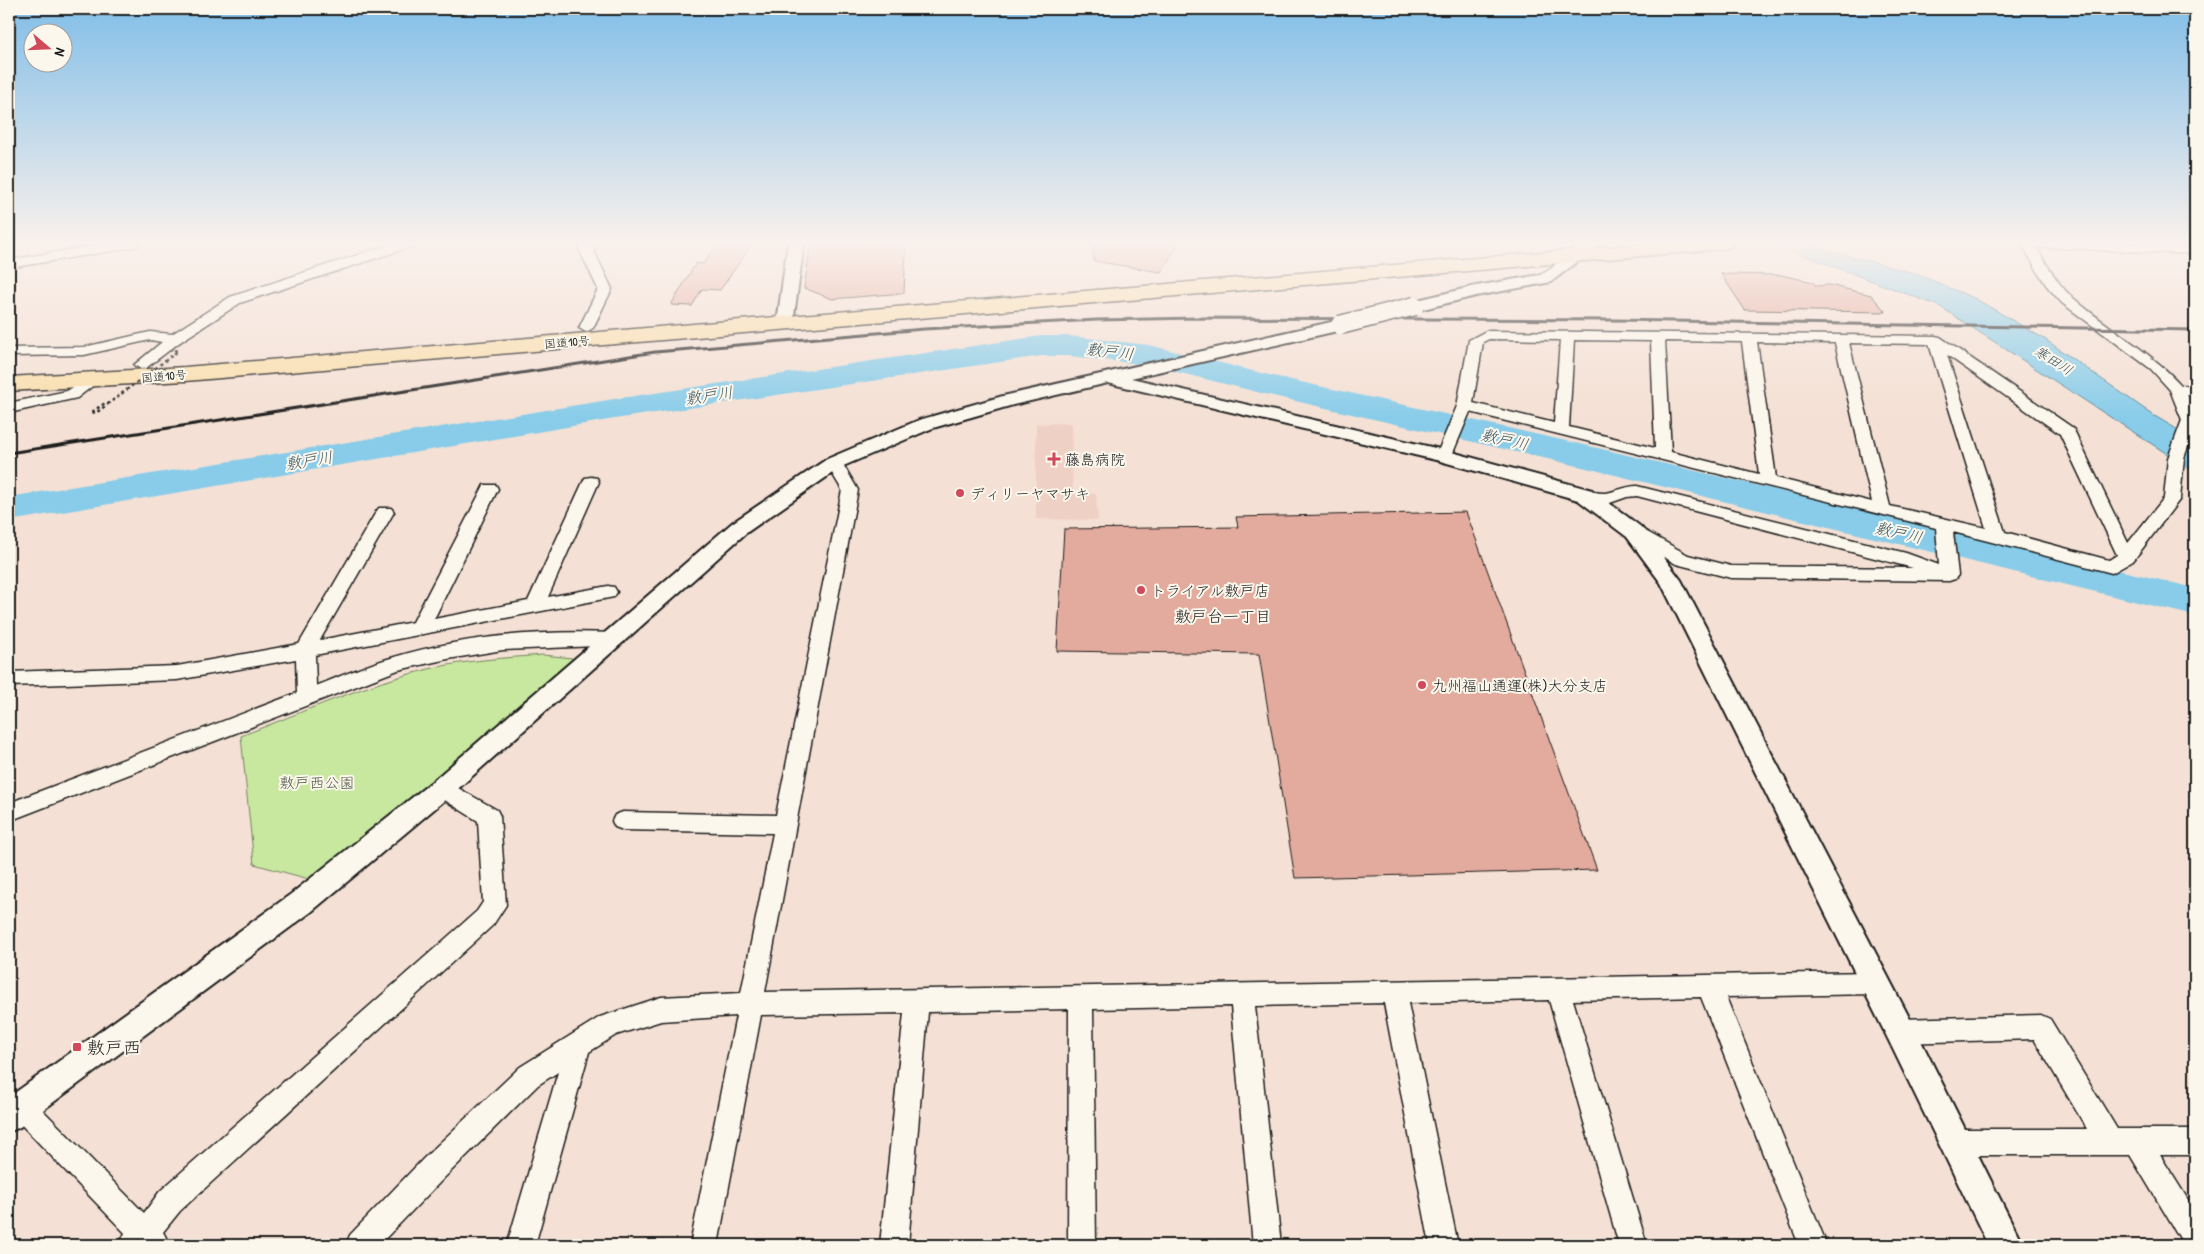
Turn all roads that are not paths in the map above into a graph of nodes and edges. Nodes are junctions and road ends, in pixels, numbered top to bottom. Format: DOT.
graph roads {
  1 [pos="233,302"];
  2 [pos="599,302"];
  3 [pos="788,302"];
  4 [pos="957,302"];
  5 [pos="989,302"];
  6 [pos="1433,302"];
  7 [pos="2069,302"];
  8 [pos="786,317"];
  9 [pos="586,328"];
  10 [pos="1567,336"];
  11 [pos="1658,337"];
  12 [pos="1749,338"];
  13 [pos="1841,339"];
  14 [pos="1935,340"];
  15 [pos="174,345"];
  16 [pos="9,352"];
  17 [pos="141,364"];
  18 [pos="9,368"];
  19 [pos="1108,377"];
  20 [pos="91,381"];
  21 [pos="9,384"];
  22 [pos="2177,389"];
  23 [pos="2195,390"];
  24 [pos="9,408"];
  25 [pos="1463,411"];
  26 [pos="1561,430"];
  27 [pos="1446,452"];
  28 [pos="1663,455"];
  29 [pos="834,463"];
  30 [pos="1768,481"];
  31 [pos="591,482"];
  32 [pos="490,489"];
  33 [pos="1585,495"];
  34 [pos="1882,510"];
  35 [pos="385,512"];
  36 [pos="1944,528"];
  37 [pos="1634,532"];
  38 [pos="1997,536"];
  39 [pos="2128,556"];
  40 [pos="1948,569"];
  41 [pos="608,592"];
  42 [pos="535,606"];
  43 [pos="420,628"];
  44 [pos="613,640"];
  45 [pos="305,650"];
  46 [pos="9,679"];
  47 [pos="307,696"];
  48 [pos="442,788"];
  49 [pos="9,812"];
  50 [pos="623,820"];
  51 [pos="785,824"];
  52 [pos="1874,983"];
  53 [pos="1709,986"];
  54 [pos="1558,989"];
  55 [pos="1394,992"];
  56 [pos="1242,995"];
  57 [pos="1081,998"];
  58 [pos="917,1001"];
  59 [pos="750,1004"];
  60 [pos="1900,1031"];
  61 [pos="579,1044"];
  62 [pos="15,1112"];
  63 [pos="1955,1142"];
  64 [pos="2110,1142"];
  65 [pos="2137,1142"];
  66 [pos="2195,1142"];
  67 [pos="2195,1237"];
  68 [pos="145,1242"];
  69 [pos="360,1245"];
  70 [pos="521,1245"];
  71 [pos="704,1245"];
  72 [pos="894,1245"];
  73 [pos="1082,1245"];
  74 [pos="1267,1245"];
  75 [pos="1444,1245"];
  76 [pos="1634,1245"];
  77 [pos="1812,1245"];
  78 [pos="2006,1245"];
  1 -- 15 [label="street"];
  2 -- 9 [label="street"];
  3 -- 8 [label="street"];
  4 -- 8 [label="highway, 国道10号"];
  5 -- 8 [label="highway, 国道10号"];
  6 -- 19 [label="street, bridge"];
  7 -- 22 [label="street"];
  8 -- 9 [label="highway, 国道10号"];
  8 -- 20 [label="highway, 国道10号"];
  9 -- 17 [label="highway, 国道10号"];
  10 -- 11 [label="street"];
  10 -- 25 [label="street"];
  10 -- 26 [label="street"];
  11 -- 12 [label="street"];
  11 -- 28 [label="street"];
  12 -- 13 [label="street"];
  12 -- 30 [label="street"];
  13 -- 14 [label="street"];
  13 -- 34 [label="street"];
  14 -- 38 [label="street"];
  14 -- 39 [label="street"];
  15 -- 16 [label="street"];
  15 -- 17 [label="street"];
  17 -- 18 [label="highway, 国道10号"];
  19 -- 27 [label="street"];
  19 -- 29 [label="street"];
  20 -- 21 [label="highway, 国道10号"];
  20 -- 24 [label="street"];
  22 -- 23 [label="street"];
  22 -- 39 [label="street"];
  25 -- 26 [label="street"];
  25 -- 27 [label="street"];
  26 -- 28 [label="street"];
  27 -- 33 [label="street"];
  28 -- 30 [label="street"];
  29 -- 44 [label="street"];
  29 -- 51 [label="street"];
  30 -- 34 [label="street"];
  31 -- 42 [label="street"];
  32 -- 43 [label="street"];
  33 -- 37 [label="street"];
  33 -- 40 [label="street"];
  34 -- 36 [label="street"];
  35 -- 45 [label="street"];
  36 -- 38 [label="street"];
  36 -- 40 [label="street"];
  37 -- 40 [label="street"];
  37 -- 52 [label="street"];
  38 -- 39 [label="street"];
  41 -- 42 [label="street"];
  42 -- 43 [label="street"];
  43 -- 45 [label="street"];
  44 -- 47 [label="street"];
  44 -- 48 [label="street"];
  45 -- 46 [label="street"];
  45 -- 47 [label="street"];
  47 -- 49 [label="street"];
  48 -- 62 [label="street"];
  48 -- 68 [label="street"];
  50 -- 51 [label="street"];
  51 -- 59 [label="street"];
  52 -- 53 [label="street"];
  52 -- 60 [label="street"];
  53 -- 54 [label="street"];
  53 -- 77 [label="street"];
  54 -- 55 [label="street"];
  54 -- 76 [label="street"];
  55 -- 56 [label="street"];
  55 -- 75 [label="street"];
  56 -- 57 [label="street"];
  56 -- 74 [label="street"];
  57 -- 58 [label="street"];
  57 -- 73 [label="street"];
  58 -- 59 [label="street"];
  58 -- 72 [label="street"];
  59 -- 61 [label="street"];
  59 -- 71 [label="street"];
  60 -- 63 [label="street"];
  60 -- 64 [label="street"];
  61 -- 69 [label="street"];
  61 -- 70 [label="street"];
  62 -- 68 [label="street"];
  63 -- 64 [label="street"];
  63 -- 78 [label="street"];
  64 -- 65 [label="street"];
  65 -- 66 [label="street"];
  65 -- 67 [label="street"];
}
